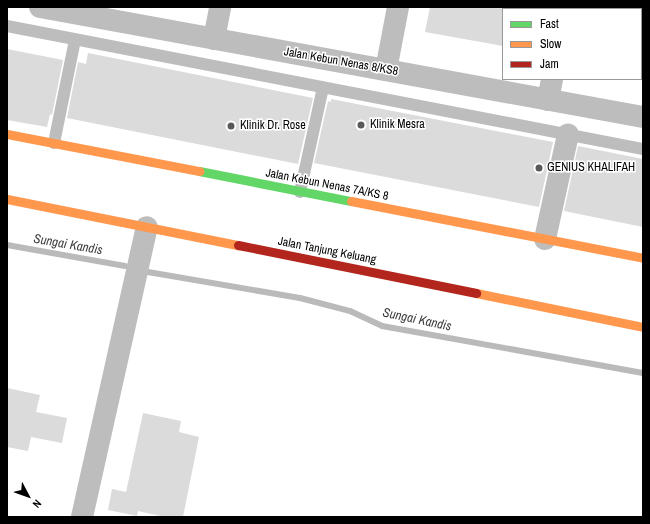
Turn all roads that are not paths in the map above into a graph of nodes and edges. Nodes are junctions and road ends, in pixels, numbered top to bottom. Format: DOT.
graph roads {
  1 [pos="220,7"];
  2 [pos="398,7"];
  3 [pos="51,8"];
  4 [pos="7,26"];
  5 [pos="214,39"];
  6 [pos="75,40"];
  7 [pos="386,70"];
  8 [pos="552,80"];
  9 [pos="323,87"];
  10 [pos="548,100"];
  11 [pos="643,118"];
  12 [pos="7,134"];
  13 [pos="568,134"];
  14 [pos="54,143"];
  15 [pos="643,149"];
  16 [pos="300,192"];
  17 [pos="7,199"];
  18 [pos="147,227"];
  19 [pos="545,239"];
  20 [pos="643,258"];
  21 [pos="643,327"];
  22 [pos="82,517"];
  1 -- 5 [label="street"];
  2 -- 7 [label="street"];
  3 -- 5 [label="street, Jalan Kebun Nenas 8/KS8"];
  4 -- 6 [label="lane"];
  5 -- 7 [label="street, Jalan Kebun Nenas 8/KS8"];
  6 -- 9 [label="lane"];
  6 -- 14 [label="lane"];
  7 -- 10 [label="street, Jalan Kebun Nenas 8/KS8"];
  8 -- 10 [label="street"];
  9 -- 13 [label="lane"];
  9 -- 16 [label="lane"];
  10 -- 11 [label="street, Jalan Kebun Nenas 8/KS8"];
  12 -- 14 [label="street, Jalan Kebun Nenas 7A/KS 8"];
  13 -- 15 [label="lane"];
  13 -- 19 [label="street"];
  14 -- 16 [label="street, Jalan Kebun Nenas 7A/KS 8"];
  16 -- 19 [label="street, Jalan Kebun Nenas 7A/KS 8"];
  17 -- 18 [label="street, Jalan Tanjung Keluang"];
  18 -- 21 [label="street, Jalan Tanjung Keluang"];
  18 -- 22 [label="street"];
  19 -- 20 [label="street, Jalan Kebun Nenas 7A/KS 8"];
}
